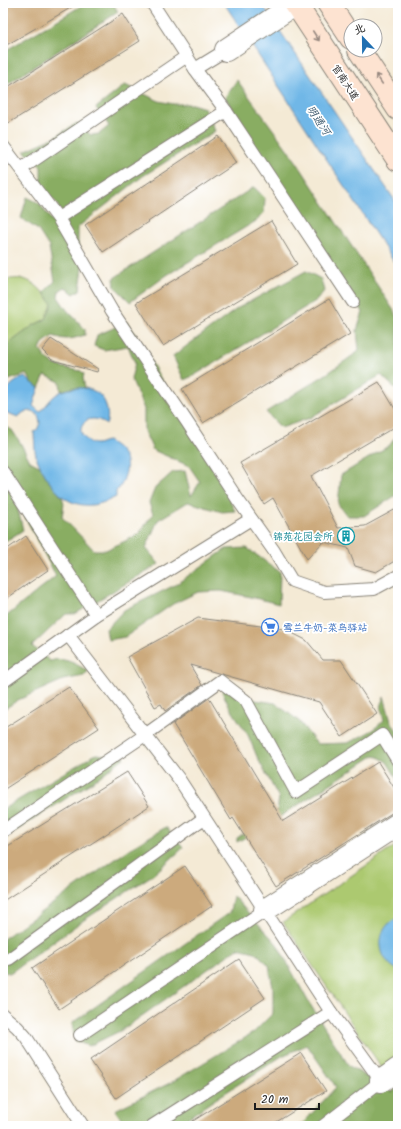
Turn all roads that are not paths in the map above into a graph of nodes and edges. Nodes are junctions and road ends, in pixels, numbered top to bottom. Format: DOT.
graph roads {
  1 [pos="152,3"];
  2 [pos="295,3"];
  3 [pos="328,3"];
  4 [pos="343,26"];
  5 [pos="226,50"];
  6 [pos="187,56"];
  7 [pos="364,58"];
  8 [pos="195,69"];
  9 [pos="398,109"];
  10 [pos="226,110"];
  11 [pos="3,146"];
  12 [pos="398,160"];
  13 [pos="21,169"];
  14 [pos="58,218"];
  15 [pos="353,302"];
  16 [pos="3,472"];
  17 [pos="251,519"];
  18 [pos="398,576"];
  19 [pos="96,615"];
  20 [pos="68,635"];
  21 [pos="3,682"];
  22 [pos="145,735"];
  23 [pos="398,761"];
  24 [pos="204,818"];
  25 [pos="398,824"];
  26 [pos="3,831"];
  27 [pos="265,910"];
  28 [pos="9,959"];
  29 [pos="331,1012"];
  30 [pos="3,1015"];
  31 [pos="80,1035"];
  32 [pos="390,1075"];
  33 [pos="83,1126"];
  34 [pos="152,1126"];
  35 [pos="323,1126"];
  1 -- 6 [label="lane"];
  2 -- 5 [label="street"];
  2 -- 12 [label="main road, 官南大道, one-way"];
  3 -- 4 [label="main road"];
  5 -- 8 [label="lane"];
  6 -- 8 [label="lane"];
  6 -- 13 [label="lane"];
  9 -- 7 [label="main road, one-way"];
  8 -- 10 [label="lane"];
  10 -- 14 [label="lane"];
  10 -- 15 [label="lane"];
  11 -- 13 [label="lane"];
  13 -- 14 [label="lane"];
  14 -- 17 [label="lane"];
  16 -- 19 [label="lane"];
  17 -- 18 [label="lane"];
  17 -- 19 [label="lane"];
  19 -- 20 [label="lane"];
  20 -- 21 [label="lane"];
  20 -- 22 [label="lane"];
  22 -- 23 [label="lane"];
  22 -- 24 [label="lane"];
  22 -- 26 [label="lane"];
  24 -- 27 [label="lane"];
  24 -- 28 [label="lane"];
  25 -- 27 [label="street"];
  27 -- 29 [label="lane"];
  27 -- 31 [label="lane"];
  29 -- 32 [label="lane"];
  29 -- 34 [label="lane"];
  30 -- 33 [label="lane"];
  32 -- 35 [label="lane"];
}
